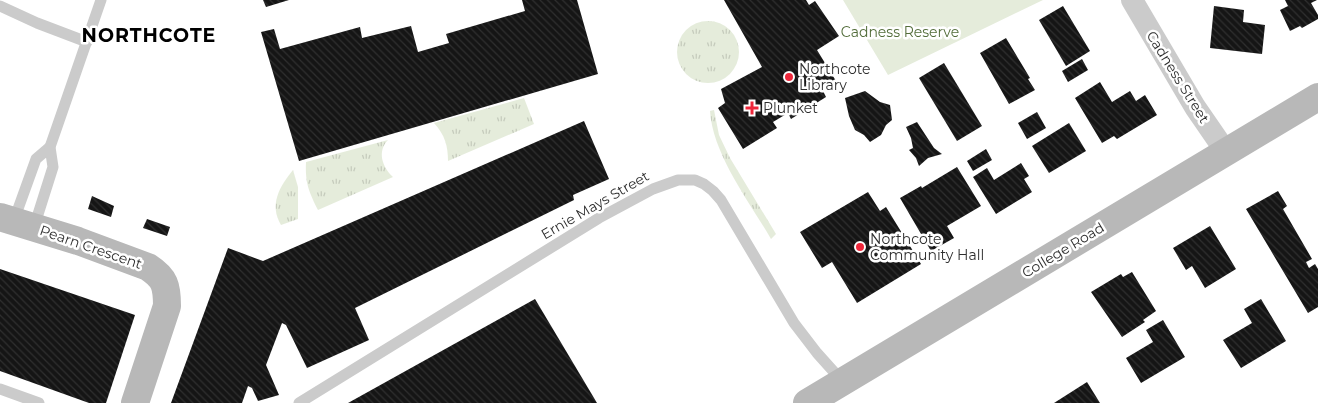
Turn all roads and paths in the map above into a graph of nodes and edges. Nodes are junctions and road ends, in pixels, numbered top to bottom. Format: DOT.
graph roads {
  1 [pos="102,0"];
  2 [pos="1132,0"];
  3 [pos="0,6"];
  4 [pos="87,42"];
  5 [pos="1318,97"];
  6 [pos="50,147"];
  7 [pos="1226,152"];
  8 [pos="12,220"];
  9 [pos="843,382"];
  10 [pos="0,389"];
  11 [pos="39,403"];
  12 [pos="135,403"];
  13 [pos="299,403"];
  14 [pos="807,403"];
  1 -- 4 [label="lane"];
  2 -- 7 [label="street, Cadness Street"];
  3 -- 4 [label="lane"];
  4 -- 6 [label="lane"];
  5 -- 7 [label="main road, College Road"];
  6 -- 8 [label="lane"];
  6 -- 8 [label="lane"];
  7 -- 9 [label="main road, College Road"];
  8 -- 12 [label="main road, Pearn Crescent"];
  9 -- 13 [label="lane, Ernie Mays Street"];
  9 -- 14 [label="main road, College Road"];
  10 -- 11 [label="lane"];
}
